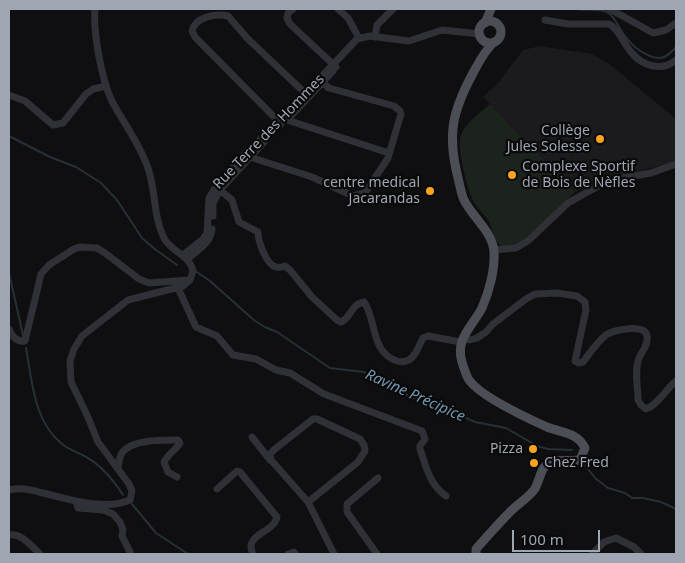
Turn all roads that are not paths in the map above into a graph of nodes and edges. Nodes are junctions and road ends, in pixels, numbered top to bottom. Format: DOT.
graph roads {
  1 [pos="95,9"];
  2 [pos="293,9"];
  3 [pos="338,9"];
  4 [pos="393,9"];
  5 [pos="492,9"];
  6 [pos="610,14"];
  7 [pos="545,20"];
  8 [pos="676,22"];
  9 [pos="485,23"];
  10 [pos="496,23"];
  11 [pos="375,36"];
  12 [pos="358,38"];
  13 [pos="482,38"];
  14 [pos="494,42"];
  15 [pos="483,55"];
  16 [pos="676,60"];
  17 [pos="335,66"];
  18 [pos="323,83"];
  19 [pos="106,86"];
  20 [pos="306,94"];
  21 [pos="9,95"];
  22 [pos="283,122"];
  23 [pos="389,153"];
  24 [pos="248,154"];
  25 [pos="676,164"];
  26 [pos="218,188"];
  27 [pos="494,250"];
  28 [pos="185,257"];
  29 [pos="190,280"];
  30 [pos="178,288"];
  31 [pos="9,330"];
  32 [pos="462,340"];
  33 [pos="676,381"];
  34 [pos="252,436"];
  35 [pos="271,460"];
  36 [pos="118,468"];
  37 [pos="177,477"];
  38 [pos="378,478"];
  39 [pos="217,489"];
  40 [pos="9,490"];
  41 [pos="446,496"];
  42 [pos="76,501"];
  43 [pos="308,502"];
  44 [pos="9,535"];
  45 [pos="40,554"];
  46 [pos="131,554"];
  47 [pos="253,554"];
  48 [pos="288,554"];
  49 [pos="295,554"];
  50 [pos="334,554"];
  51 [pos="377,554"];
  52 [pos="476,554"];
  53 [pos="592,554"];
  54 [pos="641,554"];
  1 -- 19 [label="street"];
  2 -- 17 [label="street"];
  3 -- 12 [label="street"];
  4 -- 11 [label="street"];
  5 -- 9 [label="main road"];
  5 -- 10 [label="main road"];
  6 -- 7 [label="street"];
  6 -- 8 [label="street"];
  6 -- 16 [label="street"];
  9 -- 10 [label="main road"];
  9 -- 13 [label="main road"];
  10 -- 14 [label="main road"];
  11 -- 12 [label="street"];
  11 -- 13 [label="street"];
  12 -- 17 [label="street, Rue Terre des Hommes"];
  13 -- 14 [label="main road"];
  13 -- 15 [label="main road"];
  14 -- 15 [label="main road"];
  15 -- 27 [label="main road"];
  17 -- 18 [label="street, Rue Terre des Hommes"];
  17 -- 20 [label="street, Rue Terre des Hommes"];
  18 -- 22 [label="street, Rue Terre des Hommes"];
  18 -- 23 [label="street"];
  19 -- 21 [label="street"];
  19 -- 28 [label="street"];
  20 -- 22 [label="street, Rue Terre des Hommes"];
  20 -- 22 [label="street"];
  22 -- 23 [label="street"];
  22 -- 24 [label="street, Rue Terre des Hommes"];
  23 -- 24 [label="street"];
  24 -- 26 [label="street, Rue Terre des Hommes"];
  25 -- 27 [label="street"];
  26 -- 28 [label="street, Rue Terre des Hommes"];
  26 -- 32 [label="street"];
  27 -- 32 [label="main road"];
  28 -- 29 [label="street"];
  29 -- 30 [label="street"];
  29 -- 31 [label="street"];
  30 -- 36 [label="street"];
  30 -- 41 [label="street"];
  32 -- 33 [label="street"];
  32 -- 52 [label="main road"];
  34 -- 35 [label="street"];
  35 -- 43 [label="street"];
  35 -- 43 [label="street"];
  36 -- 37 [label="street"];
  36 -- 42 [label="street"];
  38 -- 51 [label="street"];
  39 -- 47 [label="street"];
  40 -- 42 [label="street"];
  42 -- 46 [label="street"];
  43 -- 50 [label="street"];
  44 -- 45 [label="street"];
  48 -- 49 [label="street"];
  53 -- 54 [label="street"];
}
